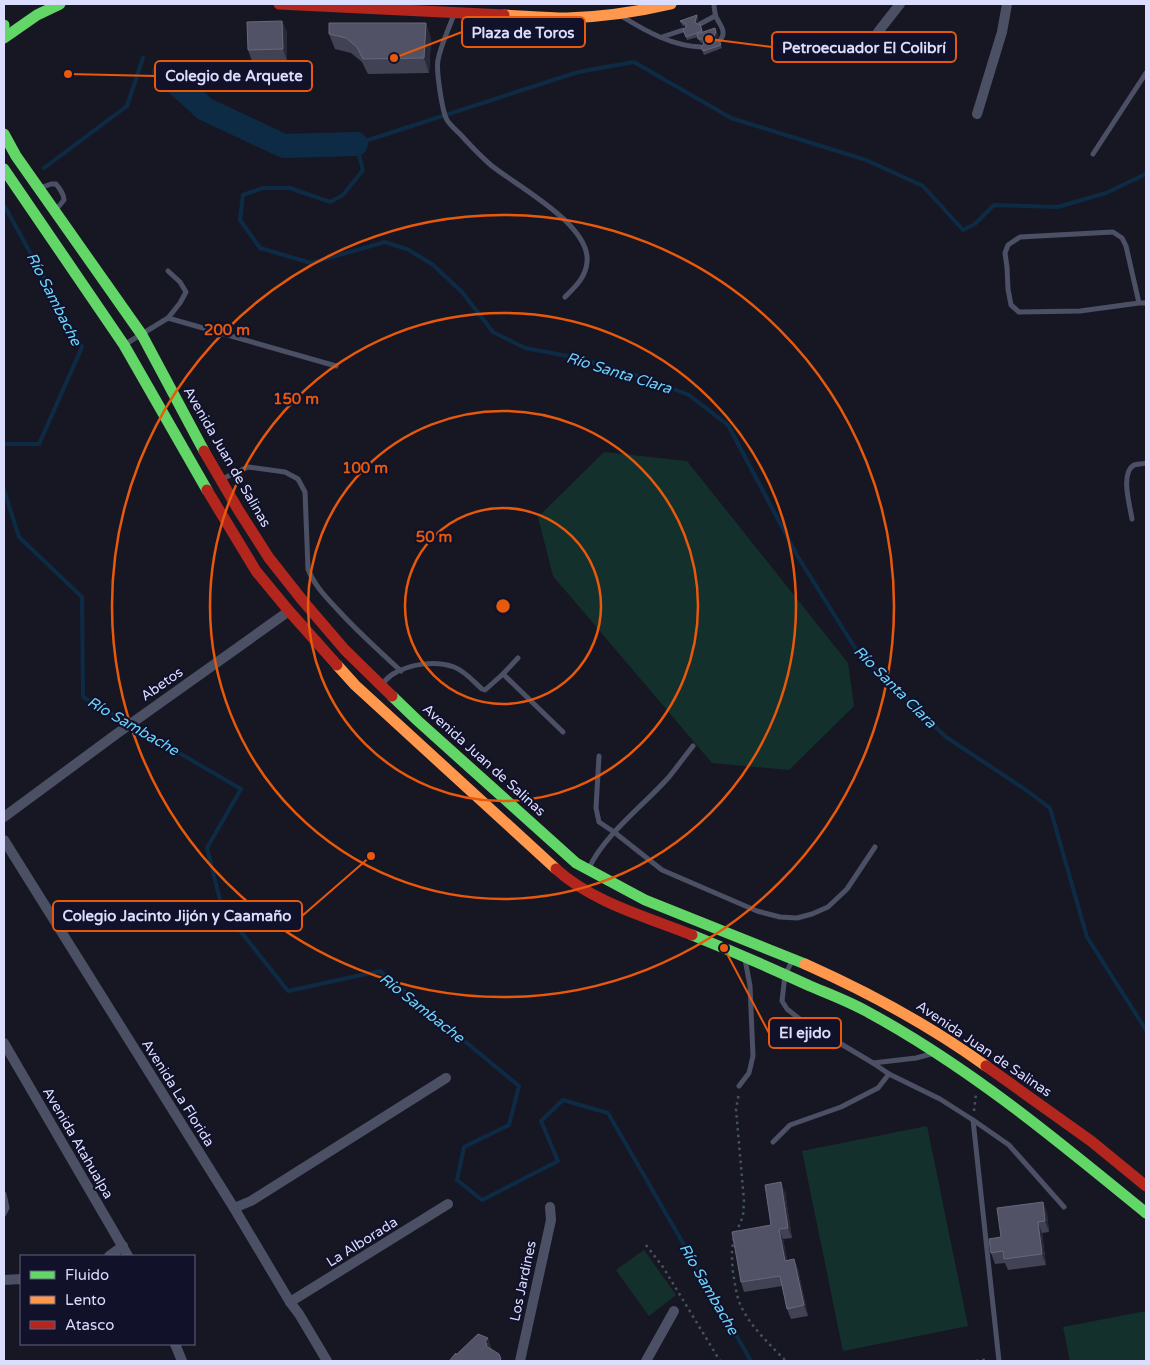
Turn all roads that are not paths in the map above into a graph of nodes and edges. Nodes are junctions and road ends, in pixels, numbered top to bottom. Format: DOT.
graph roads {
  1 [pos="60,4"];
  2 [pos="279,4"];
  3 [pos="671,4"];
  4 [pos="714,4"];
  5 [pos="900,4"];
  6 [pos="1007,4"];
  7 [pos="455,13"];
  8 [pos="618,14"];
  9 [pos="716,16"];
  10 [pos="700,24"];
  11 [pos="683,30"];
  12 [pos="878,32"];
  13 [pos="662,37"];
  14 [pos="4,38"];
  15 [pos="719,41"];
  16 [pos="701,47"];
  17 [pos="1146,73"];
  18 [pos="977,114"];
  19 [pos="4,134"];
  20 [pos="1093,154"];
  21 [pos="4,169"];
  22 [pos="39,188"];
  23 [pos="55,211"];
  24 [pos="168,271"];
  25 [pos="565,297"];
  26 [pos="1139,303"];
  27 [pos="1146,303"];
  28 [pos="168,318"];
  29 [pos="142,335"];
  30 [pos="124,345"];
  31 [pos="336,366"];
  32 [pos="1146,463"];
  33 [pos="220,480"];
  34 [pos="1132,519"];
  35 [pos="289,612"];
  36 [pos="518,658"];
  37 [pos="401,671"];
  38 [pos="503,674"];
  39 [pos="381,685"];
  40 [pos="369,698"];
  41 [pos="563,732"];
  42 [pos="693,746"];
  43 [pos="599,756"];
  44 [pos="4,817"];
  45 [pos="614,832"];
  46 [pos="4,840"];
  47 [pos="875,847"];
  48 [pos="587,870"];
  49 [pos="744,956"];
  50 [pos="794,958"];
  51 [pos="785,974"];
  52 [pos="4,1043"];
  53 [pos="935,1053"];
  54 [pos="872,1063"];
  55 [pos="889,1074"];
  56 [pos="446,1078"];
  57 [pos="739,1086"];
  58 [pos="973,1120"];
  59 [pos="773,1142"];
  60 [pos="1146,1186"];
  61 [pos="4,1194"];
  62 [pos="448,1204"];
  63 [pos="550,1207"];
  64 [pos="1064,1207"];
  65 [pos="234,1208"];
  66 [pos="1146,1213"];
  67 [pos="4,1214"];
  68 [pos="123,1246"];
  69 [pos="110,1255"];
  70 [pos="128,1255"];
  71 [pos="4,1280"];
  72 [pos="20,1280"];
  73 [pos="290,1302"];
  74 [pos="674,1311"];
  75 [pos="175,1345"];
  76 [pos="999,1359"];
  77 [pos="182,1361"];
  78 [pos="327,1361"];
  79 [pos="520,1361"];
  80 [pos="646,1361"];
  1 -- 14 [label="main road"];
  2 -- 7 [label="main road"];
  3 -- 8 [label="main road"];
  4 -- 9 [label="lane"];
  5 -- 12 [label="street"];
  6 -- 18 [label="street"];
  7 -- 8 [label="main road"];
  7 -- 25 [label="lane"];
  8 -- 13 [label="lane"];
  9 -- 10 [label="lane"];
  9 -- 15 [label="lane"];
  11 -- 13 [label="lane"];
  13 -- 16 [label="lane"];
  17 -- 20 [label="lane"];
  19 -- 22 [label="main road, Avenida Juan de Salinas"];
  21 -- 30 [label="main road"];
  22 -- 23 [label="main road, Avenida Juan de Salinas"];
  22 -- 23 [label="lane"];
  23 -- 29 [label="main road, Avenida Juan de Salinas"];
  24 -- 28 [label="lane"];
  26 -- 26 [label="lane"];
  26 -- 27 [label="lane"];
  28 -- 29 [label="lane"];
  28 -- 31 [label="lane"];
  29 -- 30 [label="lane"];
  29 -- 33 [label="main road, Avenida Juan de Salinas"];
  30 -- 35 [label="main road"];
  32 -- 34 [label="lane"];
  33 -- 37 [label="lane"];
  33 -- 39 [label="main road, Avenida Juan de Salinas"];
  35 -- 40 [label="main road"];
  35 -- 44 [label="street, Abetos"];
  36 -- 38 [label="lane"];
  37 -- 38 [label="lane"];
  37 -- 39 [label="lane"];
  38 -- 41 [label="lane"];
  39 -- 40 [label="main road"];
  39 -- 48 [label="main road, Avenida Juan de Salinas"];
  40 -- 49 [label="main road"];
  42 -- 45 [label="lane"];
  43 -- 45 [label="lane"];
  45 -- 47 [label="lane"];
  45 -- 48 [label="lane"];
  46 -- 65 [label="street, Avenida La Florida"];
  48 -- 50 [label="main road, Avenida Juan de Salinas"];
  49 -- 51 [label="main road"];
  49 -- 57 [label="lane"];
  50 -- 51 [label="lane"];
  50 -- 60 [label="main road, Avenida Juan de Salinas"];
  51 -- 53 [label="main road"];
  51 -- 54 [label="lane"];
  52 -- 68 [label="street, Avenida Atahualpa"];
  53 -- 54 [label="lane"];
  53 -- 66 [label="main road"];
  54 -- 55 [label="lane"];
  55 -- 58 [label="lane"];
  55 -- 59 [label="lane"];
  56 -- 65 [label="street"];
  58 -- 64 [label="lane"];
  58 -- 76 [label="lane"];
  61 -- 67 [label="lane"];
  62 -- 73 [label="street, La Alborada"];
  63 -- 79 [label="street, Los Jardines"];
  65 -- 73 [label="street, Avenida La Florida"];
  68 -- 69 [label="street"];
  68 -- 70 [label="street, Avenida Atahualpa"];
  71 -- 72 [label="street"];
  73 -- 78 [label="street, Avenida La Florida"];
  74 -- 80 [label="street"];
  75 -- 77 [label="street"];
}
